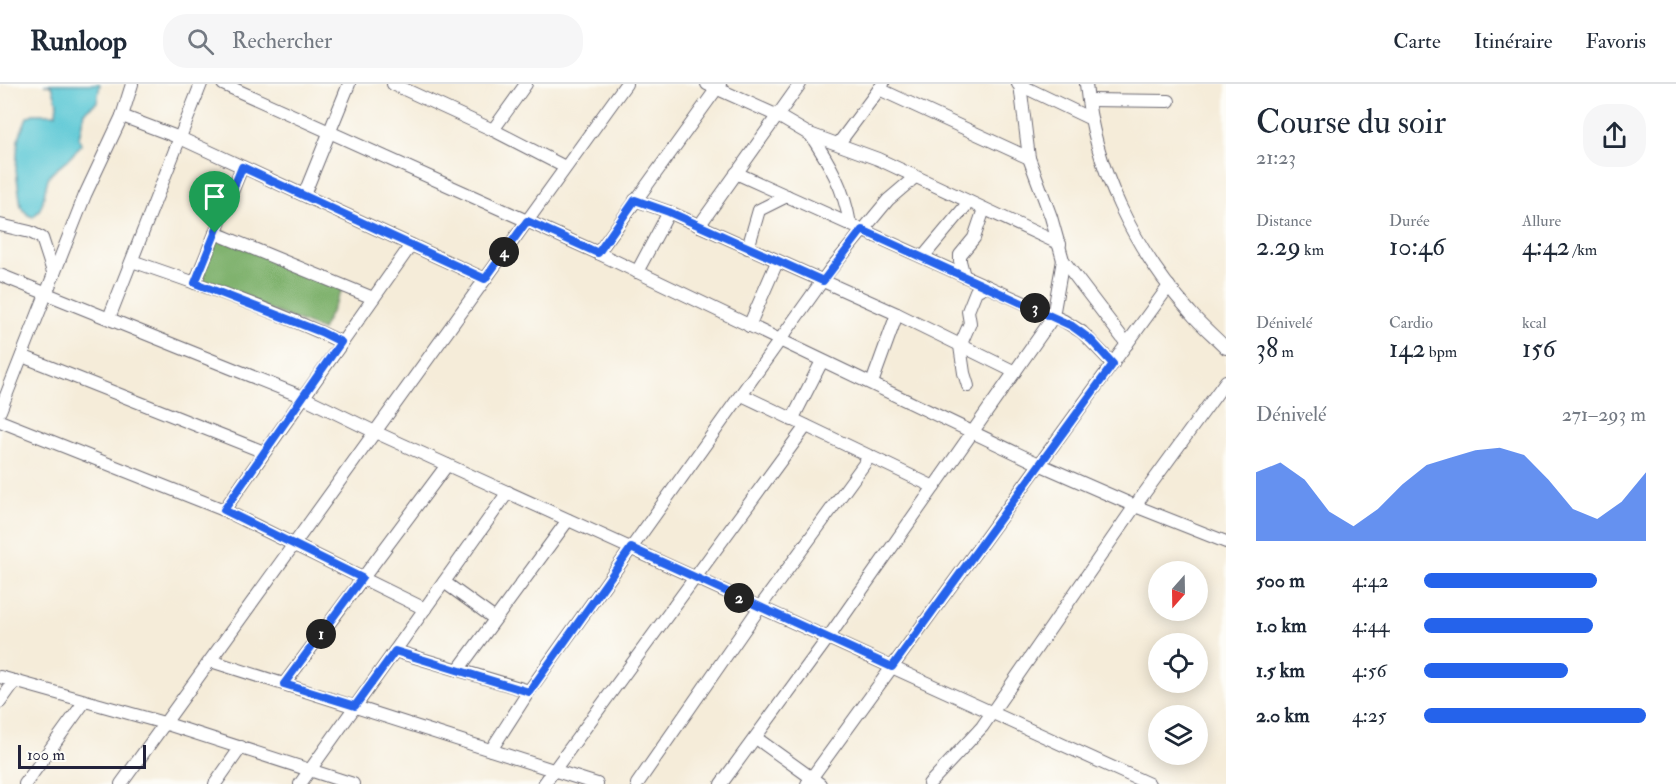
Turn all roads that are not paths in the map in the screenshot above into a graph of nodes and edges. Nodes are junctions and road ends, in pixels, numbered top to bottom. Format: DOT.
graph roads {
  1 [pos="132,84"];
  2 [pos="201,84"];
  3 [pos="223,84"];
  4 [pos="349,84"];
  5 [pos="393,84"];
  6 [pos="526,84"];
  7 [pos="626,84"];
  8 [pos="800,84"];
  9 [pos="1020,84"];
  10 [pos="1086,84"];
  11 [pos="714,85"];
  12 [pos="881,87"];
  13 [pos="1088,99"];
  14 [pos="1169,102"];
  15 [pos="122,116"];
  16 [pos="778,116"];
  17 [pos="1091,119"];
  18 [pos="493,130"];
  19 [pos="331,131"];
  20 [pos="810,134"];
  21 [pos="180,138"];
  22 [pos="839,143"];
  23 [pos="1029,158"];
  24 [pos="242,167"];
  25 [pos="565,167"];
  26 [pos="736,173"];
  27 [pos="915,177"];
  28 [pos="304,195"];
  29 [pos="787,196"];
  30 [pos="635,200"];
  31 [pos="969,202"];
  32 [pos="984,209"];
  33 [pos="669,212"];
  34 [pos="527,221"];
  35 [pos="850,224"];
  36 [pos="0,225"];
  37 [pos="699,226"];
  38 [pos="862,230"];
  39 [pos="215,233"];
  40 [pos="411,244"];
  41 [pos="1060,244"];
  42 [pos="748,248"];
  43 [pos="598,253"];
  44 [pos="923,257"];
  45 [pos="1063,260"];
  46 [pos="132,261"];
  47 [pos="777,262"];
  48 [pos="637,272"];
  49 [pos="0,275"];
  50 [pos="54,275"];
  51 [pos="964,276"];
  52 [pos="485,279"];
  53 [pos="823,281"];
  54 [pos="195,283"];
  55 [pos="986,286"];
  56 [pos="1169,286"];
  57 [pos="46,293"];
  58 [pos="373,298"];
  59 [pos="897,315"];
  60 [pos="1053,316"];
  61 [pos="109,318"];
  62 [pos="749,326"];
  63 [pos="341,342"];
  64 [pos="781,342"];
  65 [pos="1127,344"];
  66 [pos="960,346"];
  67 [pos="1226,348"];
  68 [pos="22,356"];
  69 [pos="822,361"];
  70 [pos="1113,364"];
  71 [pos="1015,372"];
  72 [pos="1226,381"];
  73 [pos="872,383"];
  74 [pos="968,386"];
  75 [pos="742,395"];
  76 [pos="303,397"];
  77 [pos="0,411"];
  78 [pos="792,420"];
  79 [pos="0,421"];
  80 [pos="806,426"];
  81 [pos="375,432"];
  82 [pos="974,432"];
  83 [pos="264,452"];
  84 [pos="870,456"];
  85 [pos="1039,464"];
  86 [pos="447,465"];
  87 [pos="934,487"];
  88 [pos="508,492"];
  89 [pos="1135,506"];
  90 [pos="224,510"];
  91 [pos="568,520"];
  92 [pos="1226,542"];
  93 [pos="294,545"];
  94 [pos="631,548"];
  95 [pos="362,578"];
  96 [pos="695,578"];
  97 [pos="444,582"];
  98 [pos="760,607"];
  99 [pos="425,609"];
  100 [pos="495,619"];
  101 [pos="828,638"];
  102 [pos="395,651"];
  103 [pos="211,661"];
  104 [pos="892,667"];
  105 [pos="458,670"];
  106 [pos="0,677"];
  107 [pos="15,681"];
  108 [pos="284,684"];
  109 [pos="529,692"];
  110 [pos="85,701"];
  111 [pos="0,702"];
  112 [pos="355,706"];
  113 [pos="992,713"];
  114 [pos="164,723"];
  115 [pos="756,738"];
  116 [pos="241,747"];
  117 [pos="491,750"];
  118 [pos="310,769"];
  119 [pos="554,770"];
  120 [pos="813,782"];
  121 [pos="26,784"];
  122 [pos="121,784"];
  123 [pos="215,784"];
  124 [pos="300,784"];
  125 [pos="353,784"];
  126 [pos="544,784"];
  127 [pos="597,784"];
  128 [pos="637,784"];
  129 [pos="721,784"];
  130 [pos="929,784"];
  131 [pos="1149,784"];
  1 -- 15 [label="street"];
  2 -- 21 [label="street"];
  3 -- 19 [label="street"];
  4 -- 19 [label="street"];
  5 -- 18 [label="street"];
  6 -- 18 [label="street"];
  7 -- 25 [label="street"];
  8 -- 16 [label="street"];
  9 -- 17 [label="street"];
  9 -- 23 [label="street"];
  10 -- 13 [label="street"];
  11 -- 16 [label="street"];
  11 -- 30 [label="street"];
  12 -- 22 [label="street"];
  12 -- 23 [label="street"];
  13 -- 14 [label="street"];
  13 -- 17 [label="street"];
  15 -- 21 [label="street"];
  15 -- 50 [label="street"];
  16 -- 20 [label="street"];
  16 -- 26 [label="street"];
  17 -- 56 [label="street"];
  18 -- 25 [label="street"];
  19 -- 28 [label="street"];
  19 -- 34 [label="street"];
  20 -- 22 [label="street"];
  20 -- 35 [label="street"];
  21 -- 24 [label="street"];
  21 -- 46 [label="street"];
  22 -- 27 [label="street"];
  23 -- 41 [label="street"];
  24 -- 28 [label="street"];
  24 -- 39 [label="street"];
  25 -- 34 [label="street"];
  26 -- 29 [label="street"];
  26 -- 37 [label="street"];
  27 -- 31 [label="street"];
  27 -- 38 [label="street"];
  28 -- 40 [label="street"];
  29 -- 35 [label="street"];
  29 -- 42 [label="street"];
  30 -- 33 [label="street"];
  30 -- 43 [label="street"];
  31 -- 32 [label="street"];
  31 -- 44 [label="street"];
  32 -- 41 [label="street"];
  32 -- 51 [label="street"];
  33 -- 37 [label="street"];
  33 -- 48 [label="street"];
  34 -- 43 [label="street"];
  34 -- 52 [label="street"];
  35 -- 38 [label="street"];
  36 -- 50 [label="street"];
  37 -- 42 [label="street"];
  38 -- 44 [label="street"];
  38 -- 53 [label="street"];
  39 -- 54 [label="street"];
  39 -- 58 [label="street"];
  40 -- 52 [label="street"];
  40 -- 58 [label="street"];
  41 -- 45 [label="street"];
  42 -- 47 [label="street"];
  43 -- 48 [label="street"];
  44 -- 51 [label="street"];
  45 -- 60 [label="street"];
  45 -- 65 [label="street"];
  46 -- 54 [label="street"];
  46 -- 61 [label="street"];
  47 -- 53 [label="street"];
  47 -- 62 [label="street"];
  48 -- 62 [label="street"];
  49 -- 57 [label="street"];
  50 -- 57 [label="street"];
  51 -- 55 [label="street"];
  52 -- 81 [label="street"];
  53 -- 59 [label="street"];
  53 -- 64 [label="street"];
  54 -- 63 [label="street"];
  55 -- 60 [label="street"];
  55 -- 66 [label="street"];
  56 -- 65 [label="street"];
  56 -- 67 [label="street"];
  57 -- 61 [label="street"];
  57 -- 68 [label="street"];
  58 -- 63 [label="street"];
  59 -- 66 [label="street"];
  59 -- 73 [label="street"];
  60 -- 70 [label="street"];
  60 -- 71 [label="street"];
  61 -- 76 [label="street"];
  62 -- 64 [label="street"];
  63 -- 76 [label="street"];
  64 -- 69 [label="street"];
  64 -- 75 [label="street"];
  65 -- 70 [label="street"];
  66 -- 71 [label="street"];
  66 -- 74 [label="street"];
  68 -- 77 [label="street"];
  68 -- 83 [label="street"];
  69 -- 73 [label="street"];
  69 -- 78 [label="street"];
  70 -- 85 [label="street"];
  71 -- 82 [label="street"];
  72 -- 89 [label="street"];
  73 -- 82 [label="street"];
  75 -- 78 [label="street"];
  75 -- 94 [label="street"];
  76 -- 81 [label="street"];
  76 -- 83 [label="street"];
  78 -- 80 [label="street"];
  79 -- 90 [label="street"];
  80 -- 84 [label="street"];
  80 -- 96 [label="street"];
  81 -- 86 [label="street"];
  81 -- 93 [label="street"];
  82 -- 85 [label="street"];
  82 -- 87 [label="street"];
  83 -- 90 [label="street"];
  84 -- 87 [label="street"];
  84 -- 98 [label="street"];
  85 -- 89 [label="street"];
  85 -- 104 [label="street"];
  86 -- 88 [label="street"];
  86 -- 95 [label="street"];
  87 -- 101 [label="street"];
  88 -- 91 [label="street"];
  88 -- 97 [label="street"];
  89 -- 92 [label="street"];
  89 -- 113 [label="street"];
  90 -- 93 [label="street"];
  91 -- 94 [label="street"];
  91 -- 100 [label="street"];
  93 -- 95 [label="street"];
  93 -- 103 [label="street"];
  94 -- 96 [label="street"];
  94 -- 109 [label="street"];
  95 -- 99 [label="street"];
  95 -- 108 [label="street"];
  96 -- 98 [label="street"];
  96 -- 119 [label="street"];
  97 -- 99 [label="street"];
  97 -- 100 [label="street"];
  98 -- 101 [label="street"];
  98 -- 128 [label="street"];
  99 -- 102 [label="street"];
  100 -- 105 [label="street"];
  101 -- 104 [label="street"];
  101 -- 115 [label="street"];
  102 -- 105 [label="street"];
  102 -- 112 [label="street"];
  103 -- 108 [label="street"];
  103 -- 114 [label="street"];
  104 -- 113 [label="street"];
  104 -- 120 [label="street"];
  105 -- 109 [label="street"];
  106 -- 107 [label="street"];
  107 -- 110 [label="street"];
  107 -- 111 [label="street"];
  108 -- 112 [label="street"];
  109 -- 117 [label="street"];
  110 -- 114 [label="street"];
  110 -- 121 [label="street"];
  112 -- 117 [label="street"];
  112 -- 118 [label="street"];
  113 -- 130 [label="street"];
  113 -- 131 [label="street"];
  114 -- 116 [label="street"];
  114 -- 122 [label="street"];
  115 -- 120 [label="street"];
  115 -- 129 [label="street"];
  116 -- 118 [label="street"];
  116 -- 123 [label="street"];
  117 -- 119 [label="street"];
  118 -- 124 [label="street"];
  118 -- 125 [label="street"];
  119 -- 126 [label="street"];
  119 -- 127 [label="street"];
}
